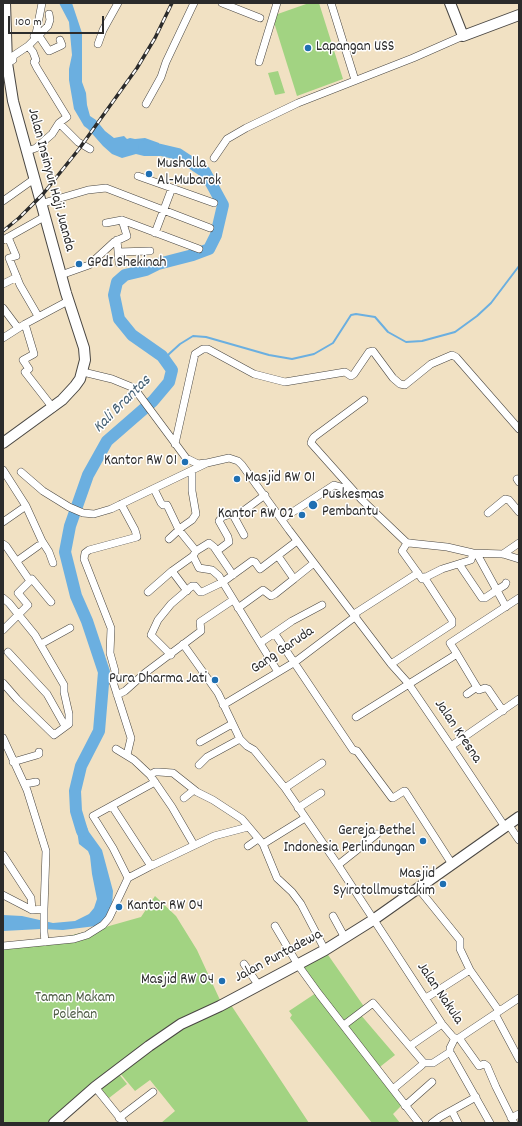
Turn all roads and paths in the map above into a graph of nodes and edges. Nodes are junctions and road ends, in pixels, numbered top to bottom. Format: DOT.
graph roads {
  1 [pos="4,3"];
  2 [pos="42,3"];
  3 [pos="118,3"];
  4 [pos="194,3"];
  5 [pos="222,3"];
  6 [pos="277,3"];
  7 [pos="331,3"];
  8 [pos="450,3"];
  9 [pos="235,5"];
  10 [pos="49,14"];
  11 [pos="519,15"];
  12 [pos="260,18"];
  13 [pos="39,36"];
  14 [pos="462,36"];
  15 [pos="60,40"];
  16 [pos="30,44"];
  17 [pos="98,44"];
  18 [pos="259,62"];
  19 [pos="8,63"];
  20 [pos="355,80"];
  21 [pos="146,104"];
  22 [pos="59,123"];
  23 [pos="90,149"];
  24 [pos="27,151"];
  25 [pos="214,158"];
  26 [pos="138,176"];
  27 [pos="34,179"];
  28 [pos="172,188"];
  29 [pos="3,201"];
  30 [pos="214,203"];
  31 [pos="40,204"];
  32 [pos="163,210"];
  33 [pos="44,217"];
  34 [pos="122,220"];
  35 [pos="106,223"];
  36 [pos="210,228"];
  37 [pos="155,233"];
  38 [pos="6,239"];
  39 [pos="117,240"];
  40 [pos="199,249"];
  41 [pos="150,251"];
  42 [pos="118,252"];
  43 [pos="6,260"];
  44 [pos="119,263"];
  45 [pos="61,275"];
  46 [pos="17,277"];
  47 [pos="3,284"];
  48 [pos="68,301"];
  49 [pos="3,308"];
  50 [pos="38,316"];
  51 [pos="25,324"];
  52 [pos="18,328"];
  53 [pos="3,338"];
  54 [pos="82,372"];
  55 [pos="364,400"];
  56 [pos="53,408"];
  57 [pos="519,429"];
  58 [pos="3,443"];
  59 [pos="175,444"];
  60 [pos="207,463"];
  61 [pos="3,470"];
  62 [pos="192,471"];
  63 [pos="21,472"];
  64 [pos="154,489"];
  65 [pos="265,495"];
  66 [pos="361,499"];
  67 [pos="121,504"];
  68 [pos="26,506"];
  69 [pos="519,512"];
  70 [pos="488,513"];
  71 [pos="235,517"];
  72 [pos="282,519"];
  73 [pos="3,522"];
  74 [pos="179,530"];
  75 [pos="244,535"];
  76 [pos="169,539"];
  77 [pos="297,541"];
  78 [pos="407,542"];
  79 [pos="519,543"];
  80 [pos="3,544"];
  81 [pos="38,546"];
  82 [pos="217,551"];
  83 [pos="195,553"];
  84 [pos="475,553"];
  85 [pos="503,554"];
  86 [pos="278,556"];
  87 [pos="519,559"];
  88 [pos="16,561"];
  89 [pos="53,563"];
  90 [pos="314,563"];
  91 [pos="459,564"];
  92 [pos="172,571"];
  93 [pos="234,575"];
  94 [pos="421,575"];
  95 [pos="294,578"];
  96 [pos="30,581"];
  97 [pos="223,582"];
  98 [pos="506,583"];
  99 [pos="187,590"];
  100 [pos="497,590"];
  101 [pos="148,592"];
  102 [pos="3,598"];
  103 [pos="519,598"];
  104 [pos="233,600"];
  105 [pos="51,602"];
  106 [pos="322,605"];
  107 [pos="506,607"];
  108 [pos="238,608"];
  109 [pos="18,614"];
  110 [pos="355,615"];
  111 [pos="70,628"];
  112 [pos="3,630"];
  113 [pos="443,631"];
  114 [pos="275,634"];
  115 [pos="260,643"];
  116 [pos="450,643"];
  117 [pos="41,644"];
  118 [pos="184,644"];
  119 [pos="8,652"];
  120 [pos="457,654"];
  121 [pos="171,655"];
  122 [pos="295,662"];
  123 [pos="391,664"];
  124 [pos="278,672"];
  125 [pos="3,683"];
  126 [pos="408,683"];
  127 [pos="477,687"];
  128 [pos="468,694"];
  129 [pos="117,695"];
  130 [pos="519,699"];
  131 [pos="223,705"];
  132 [pos="503,710"];
  133 [pos="356,717"];
  134 [pos="232,724"];
  135 [pos="65,726"];
  136 [pos="3,738"];
  137 [pos="240,739"];
  138 [pos="200,742"];
  139 [pos="452,746"];
  140 [pos="116,749"];
  141 [pos="39,752"];
  142 [pos="127,755"];
  143 [pos="13,762"];
  144 [pos="322,762"];
  145 [pos="199,765"];
  146 [pos="150,775"];
  147 [pos="36,782"];
  148 [pos="155,782"];
  149 [pos="25,784"];
  150 [pos="285,788"];
  151 [pos="194,790"];
  152 [pos="321,793"];
  153 [pos="184,798"];
  154 [pos="112,806"];
  155 [pos="298,808"];
  156 [pos="305,818"];
  157 [pos="519,818"];
  158 [pos="506,826"];
  159 [pos="248,827"];
  160 [pos="377,834"];
  161 [pos="519,840"];
  162 [pos="260,842"];
  163 [pos="194,845"];
  164 [pos="248,846"];
  165 [pos="3,855"];
  166 [pos="452,864"];
  167 [pos="150,866"];
  168 [pos="338,866"];
  169 [pos="128,878"];
  170 [pos="418,888"];
  171 [pos="3,895"];
  172 [pos="44,909"];
  173 [pos="32,910"];
  174 [pos="333,916"];
  175 [pos="373,920"];
  176 [pos="275,926"];
  177 [pos="345,938"];
  178 [pos="45,942"];
  179 [pos="3,946"];
  180 [pos="325,950"];
  181 [pos="244,964"];
  182 [pos="298,965"];
  183 [pos="470,970"];
  184 [pos="258,986"];
  185 [pos="426,998"];
  186 [pos="519,998"];
  187 [pos="497,1012"];
  188 [pos="442,1024"];
  189 [pos="344,1025"];
  190 [pos="457,1038"];
  191 [pos="410,1046"];
  192 [pos="450,1052"];
  193 [pos="519,1059"];
  194 [pos="423,1063"];
  195 [pos="432,1082"];
  196 [pos="95,1087"];
  197 [pos="392,1089"];
  198 [pos="153,1092"];
  199 [pos="476,1097"];
  200 [pos="405,1106"];
  201 [pos="452,1110"];
  202 [pos="519,1114"];
  203 [pos="121,1120"];
  204 [pos="512,1120"];
  205 [pos="54,1123"];
  206 [pos="419,1123"];
  207 [pos="432,1123"];
  208 [pos="458,1123"];
  209 [pos="490,1123"];
  1 -- 19 [label="street, Jalan Insinyur Haji Juanda"];
  2 -- 16 [label="street"];
  3 -- 17 [label="street"];
  4 -- 21 [label="street"];
  5 -- 9 [label="street"];
  6 -- 18 [label="street"];
  7 -- 20 [label="street"];
  8 -- 14 [label="street"];
  9 -- 12 [label="street"];
  10 -- 13 [label="street"];
  11 -- 14 [label="street"];
  13 -- 15 [label="street"];
  13 -- 16 [label="street"];
  14 -- 20 [label="street"];
  16 -- 19 [label="street"];
  16 -- 22 [label="street"];
  19 -- 24 [label="street, Jalan Insinyur Haji Juanda"];
  20 -- 25 [label="street"];
  22 -- 23 [label="street"];
  22 -- 24 [label="street"];
  24 -- 27 [label="street, Jalan Insinyur Haji Juanda"];
  26 -- 28 [label="street"];
  27 -- 29 [label="street"];
  27 -- 31 [label="street, Jalan Insinyur Haji Juanda"];
  28 -- 30 [label="street"];
  28 -- 32 [label="street"];
  31 -- 32 [label="street"];
  31 -- 33 [label="street, Jalan Insinyur Haji Juanda"];
  32 -- 36 [label="street"];
  32 -- 37 [label="street"];
  33 -- 38 [label="street"];
  33 -- 45 [label="street, Jalan Insinyur Haji Juanda"];
  34 -- 35 [label="street"];
  34 -- 37 [label="street"];
  34 -- 39 [label="street"];
  37 -- 40 [label="street"];
  38 -- 43 [label="street"];
  39 -- 42 [label="street"];
  39 -- 45 [label="street"];
  41 -- 42 [label="street"];
  42 -- 44 [label="street"];
  43 -- 46 [label="street"];
  45 -- 48 [label="street, Jalan Insinyur Haji Juanda"];
  46 -- 47 [label="street"];
  46 -- 50 [label="street"];
  48 -- 50 [label="street"];
  48 -- 54 [label="street, Jalan Insinyur Haji Juanda"];
  49 -- 52 [label="street"];
  50 -- 51 [label="street"];
  51 -- 52 [label="street"];
  51 -- 56 [label="street"];
  52 -- 53 [label="street"];
  54 -- 56 [label="street, Jalan Insinyur Haji Juanda"];
  54 -- 59 [label="street"];
  55 -- 66 [label="street"];
  56 -- 58 [label="street, Jalan Insinyur Haji Juanda"];
  57 -- 59 [label="street"];
  59 -- 60 [label="street"];
  60 -- 62 [label="street"];
  60 -- 65 [label="street, Jalan Kresna"];
  61 -- 68 [label="street"];
  62 -- 64 [label="street"];
  62 -- 74 [label="street"];
  63 -- 67 [label="street"];
  64 -- 67 [label="street"];
  64 -- 74 [label="street"];
  65 -- 71 [label="street"];
  65 -- 72 [label="street, Jalan Kresna"];
  66 -- 72 [label="street"];
  66 -- 78 [label="street"];
  67 -- 129 [label="street"];
  68 -- 73 [label="street"];
  68 -- 89 [label="street"];
  69 -- 70 [label="street"];
  71 -- 75 [label="street"];
  71 -- 82 [label="street"];
  72 -- 77 [label="street, Jalan Kresna"];
  74 -- 76 [label="street"];
  74 -- 83 [label="street"];
  77 -- 86 [label="street"];
  77 -- 90 [label="street, Jalan Kresna"];
  78 -- 84 [label="street"];
  78 -- 94 [label="street"];
  79 -- 85 [label="street"];
  80 -- 88 [label="street"];
  81 -- 88 [label="street"];
  82 -- 83 [label="street"];
  82 -- 93 [label="street"];
  83 -- 92 [label="street"];
  83 -- 97 [label="street"];
  84 -- 85 [label="street"];
  84 -- 91 [label="street"];
  84 -- 100 [label="street"];
  85 -- 87 [label="street"];
  86 -- 93 [label="street"];
  86 -- 95 [label="street"];
  88 -- 96 [label="street"];
  90 -- 95 [label="street"];
  90 -- 110 [label="street, Jalan Kresna"];
  91 -- 94 [label="street, Gang Garuda"];
  91 -- 100 [label="street"];
  92 -- 99 [label="street"];
  92 -- 101 [label="street"];
  93 -- 97 [label="street"];
  94 -- 110 [label="street, Gang Garuda"];
  94 -- 113 [label="street"];
  95 -- 108 [label="street"];
  96 -- 105 [label="street"];
  96 -- 109 [label="street"];
  97 -- 99 [label="street"];
  97 -- 104 [label="street"];
  98 -- 100 [label="street"];
  99 -- 121 [label="street"];
  100 -- 107 [label="street"];
  102 -- 109 [label="street"];
  103 -- 107 [label="street"];
  104 -- 108 [label="street"];
  104 -- 118 [label="street"];
  106 -- 114 [label="street"];
  107 -- 116 [label="street"];
  108 -- 115 [label="street"];
  109 -- 112 [label="street"];
  109 -- 117 [label="street"];
  110 -- 122 [label="street, Gang Garuda"];
  110 -- 123 [label="street, Jalan Kresna"];
  111 -- 117 [label="street"];
  113 -- 116 [label="street"];
  113 -- 123 [label="street"];
  114 -- 115 [label="street"];
  114 -- 122 [label="street"];
  115 -- 124 [label="street"];
  116 -- 120 [label="street"];
  117 -- 135 [label="street"];
  118 -- 121 [label="street"];
  118 -- 131 [label="street"];
  119 -- 135 [label="street"];
  120 -- 126 [label="street"];
  120 -- 127 [label="street"];
  121 -- 129 [label="street"];
  122 -- 124 [label="street, Gang Garuda"];
  122 -- 166 [label="street"];
  123 -- 126 [label="street, Jalan Kresna"];
  124 -- 131 [label="street, Gang Garuda"];
  125 -- 135 [label="street"];
  126 -- 133 [label="street"];
  126 -- 139 [label="street, Jalan Kresna"];
  127 -- 128 [label="street"];
  127 -- 132 [label="street"];
  129 -- 142 [label="street"];
  130 -- 132 [label="street"];
  131 -- 134 [label="street"];
  132 -- 139 [label="street"];
  134 -- 137 [label="street"];
  134 -- 138 [label="street"];
  136 -- 143 [label="street"];
  137 -- 145 [label="street"];
  137 -- 150 [label="street, Jalan Nakula"];
  139 -- 158 [label="street, Jalan Kresna"];
  140 -- 142 [label="street"];
  141 -- 143 [label="street"];
  142 -- 146 [label="street"];
  143 -- 149 [label="street"];
  144 -- 150 [label="street"];
  146 -- 148 [label="street"];
  146 -- 151 [label="street"];
  147 -- 149 [label="street"];
  148 -- 154 [label="street"];
  148 -- 163 [label="street"];
  149 -- 172 [label="street"];
  150 -- 155 [label="street, Jalan Nakula"];
  151 -- 153 [label="street"];
  151 -- 159 [label="street"];
  152 -- 155 [label="street"];
  154 -- 167 [label="street"];
  154 -- 169 [label="street"];
  155 -- 156 [label="street, Jalan Nakula"];
  156 -- 162 [label="street"];
  156 -- 168 [label="street, Jalan Nakula"];
  157 -- 158 [label="street, Jalan Puntadewa"];
  158 -- 161 [label="street, Jalan Kresna"];
  158 -- 166 [label="street, Jalan Puntadewa"];
  159 -- 162 [label="street"];
  159 -- 163 [label="street"];
  160 -- 168 [label="street"];
  162 -- 164 [label="street"];
  162 -- 180 [label="street"];
  163 -- 167 [label="street"];
  165 -- 173 [label="street"];
  166 -- 170 [label="street, Jalan Puntadewa"];
  167 -- 169 [label="street"];
  168 -- 175 [label="street, Jalan Nakula"];
  169 -- 178 [label="street"];
  170 -- 175 [label="street, Jalan Puntadewa"];
  170 -- 183 [label="street"];
  171 -- 173 [label="street"];
  172 -- 173 [label="street"];
  172 -- 178 [label="street"];
  174 -- 177 [label="street"];
  175 -- 177 [label="street, Jalan Puntadewa"];
  175 -- 185 [label="street, Jalan Nakula"];
  176 -- 182 [label="street"];
  177 -- 180 [label="street, Jalan Puntadewa"];
  178 -- 179 [label="street"];
  180 -- 182 [label="street, Jalan Puntadewa"];
  181 -- 184 [label="street"];
  182 -- 184 [label="street, Jalan Puntadewa"];
  182 -- 189 [label="street"];
  183 -- 185 [label="street"];
  183 -- 187 [label="street"];
  184 -- 196 [label="street, Jalan Puntadewa"];
  185 -- 188 [label="street, Jalan Nakula"];
  186 -- 187 [label="street, Jalan Nakula"];
  187 -- 190 [label="street, Jalan Nakula"];
  187 -- 193 [label="street"];
  188 -- 190 [label="street, Jalan Nakula"];
  188 -- 191 [label="street"];
  189 -- 191 [label="street"];
  189 -- 197 [label="street"];
  190 -- 192 [label="street"];
  190 -- 204 [label="street"];
  191 -- 194 [label="street"];
  192 -- 194 [label="street"];
  192 -- 199 [label="street"];
  194 -- 197 [label="street"];
  195 -- 200 [label="street"];
  196 -- 203 [label="street"];
  196 -- 205 [label="street, Jalan Puntadewa"];
  197 -- 200 [label="street"];
  198 -- 203 [label="street"];
  199 -- 201 [label="street"];
  199 -- 209 [label="street"];
  200 -- 206 [label="street"];
  201 -- 207 [label="street"];
  201 -- 208 [label="street"];
  202 -- 204 [label="street"];
}
